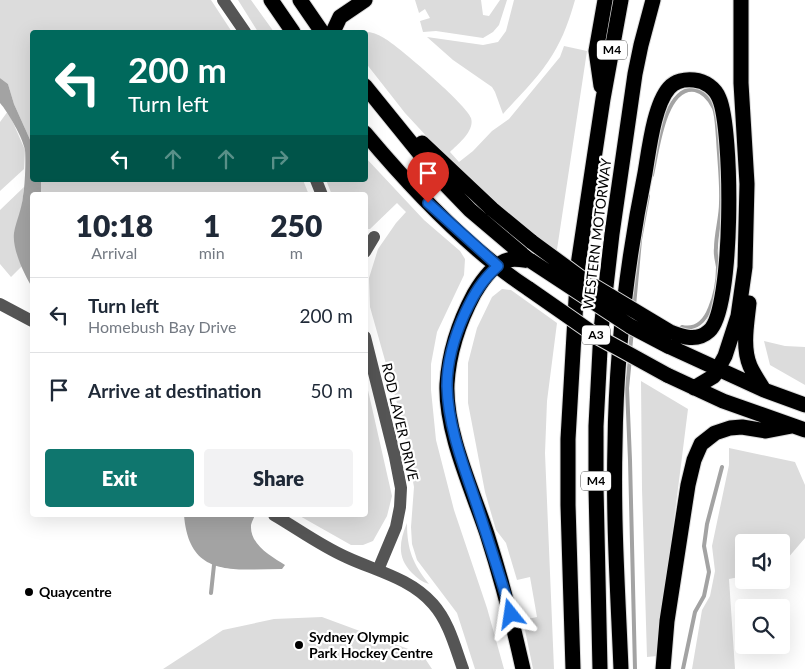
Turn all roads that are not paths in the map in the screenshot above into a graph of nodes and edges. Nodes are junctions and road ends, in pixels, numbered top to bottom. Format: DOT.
graph roads {
  1 [pos="224,0"];
  2 [pos="271,0"];
  3 [pos="300,0"];
  4 [pos="365,0"];
  5 [pos="605,0"];
  6 [pos="621,0"];
  7 [pos="653,0"];
  8 [pos="661,0"];
  9 [pos="741,0"];
  10 [pos="244,30"];
  11 [pos="292,30"];
  12 [pos="321,30"];
  13 [pos="334,30"];
  14 [pos="640,45"];
  15 [pos="368,88"];
  16 [pos="368,89"];
  17 [pos="603,99"];
  18 [pos="368,136"];
  19 [pos="748,207"];
  20 [pos="374,236"];
  21 [pos="368,247"];
  22 [pos="530,261"];
  23 [pos="498,266"];
  24 [pos="0,304"];
  25 [pos="30,320"];
  26 [pos="669,339"];
  27 [pos="368,349"];
  28 [pos="718,370"];
  29 [pos="694,388"];
  30 [pos="764,390"];
  31 [pos="805,405"];
  32 [pos="798,428"];
  33 [pos="277,517"];
  34 [pos="378,570"];
  35 [pos="463,669"];
  36 [pos="523,669"];
  37 [pos="573,669"];
  38 [pos="600,669"];
  39 [pos="620,669"];
  40 [pos="663,669"];
  1 -- 10 [label="street"];
  2 -- 11 [label="highway"];
  3 -- 12 [label="highway"];
  4 -- 13 [label="highway"];
  5 -- 17 [label="highway, WESTERN MOTORWAY"];
  6 -- 17 [label="highway, WESTERN MOTORWAY / M4"];
  7 -- 14 [label="highway, WESTERN MOTORWAY / M4"];
  8 -- 14 [label="highway, WESTERN MOTORWAY / M4"];
  9 -- 19 [label="highway"];
  14 -- 38 [label="highway, WESTERN MOTORWAY / M4"];
  15 -- 26 [label="highway, bridge"];
  16 -- 22 [label="highway, A3"];
  17 -- 37 [label="highway, WESTERN MOTORWAY / M4"];
  18 -- 23 [label="highway, A3"];
  19 -- 28 [label="highway"];
  19 -- 30 [label="highway"];
  20 -- 21 [label="street"];
  22 -- 23 [label="highway"];
  22 -- 26 [label="highway, A3, bridge"];
  23 -- 29 [label="highway, A3, bridge"];
  23 -- 36 [label="highway"];
  24 -- 25 [label="street"];
  26 -- 28 [label="highway, A3"];
  26 -- 39 [label="highway"];
  27 -- 34 [label="street, ROD LAVER DRIVE"];
  28 -- 29 [label="highway"];
  28 -- 30 [label="highway, A3"];
  29 -- 32 [label="highway, A3"];
  30 -- 31 [label="highway, A3"];
  32 -- 40 [label="highway"];
  33 -- 34 [label="street"];
  34 -- 35 [label="street"];
}
